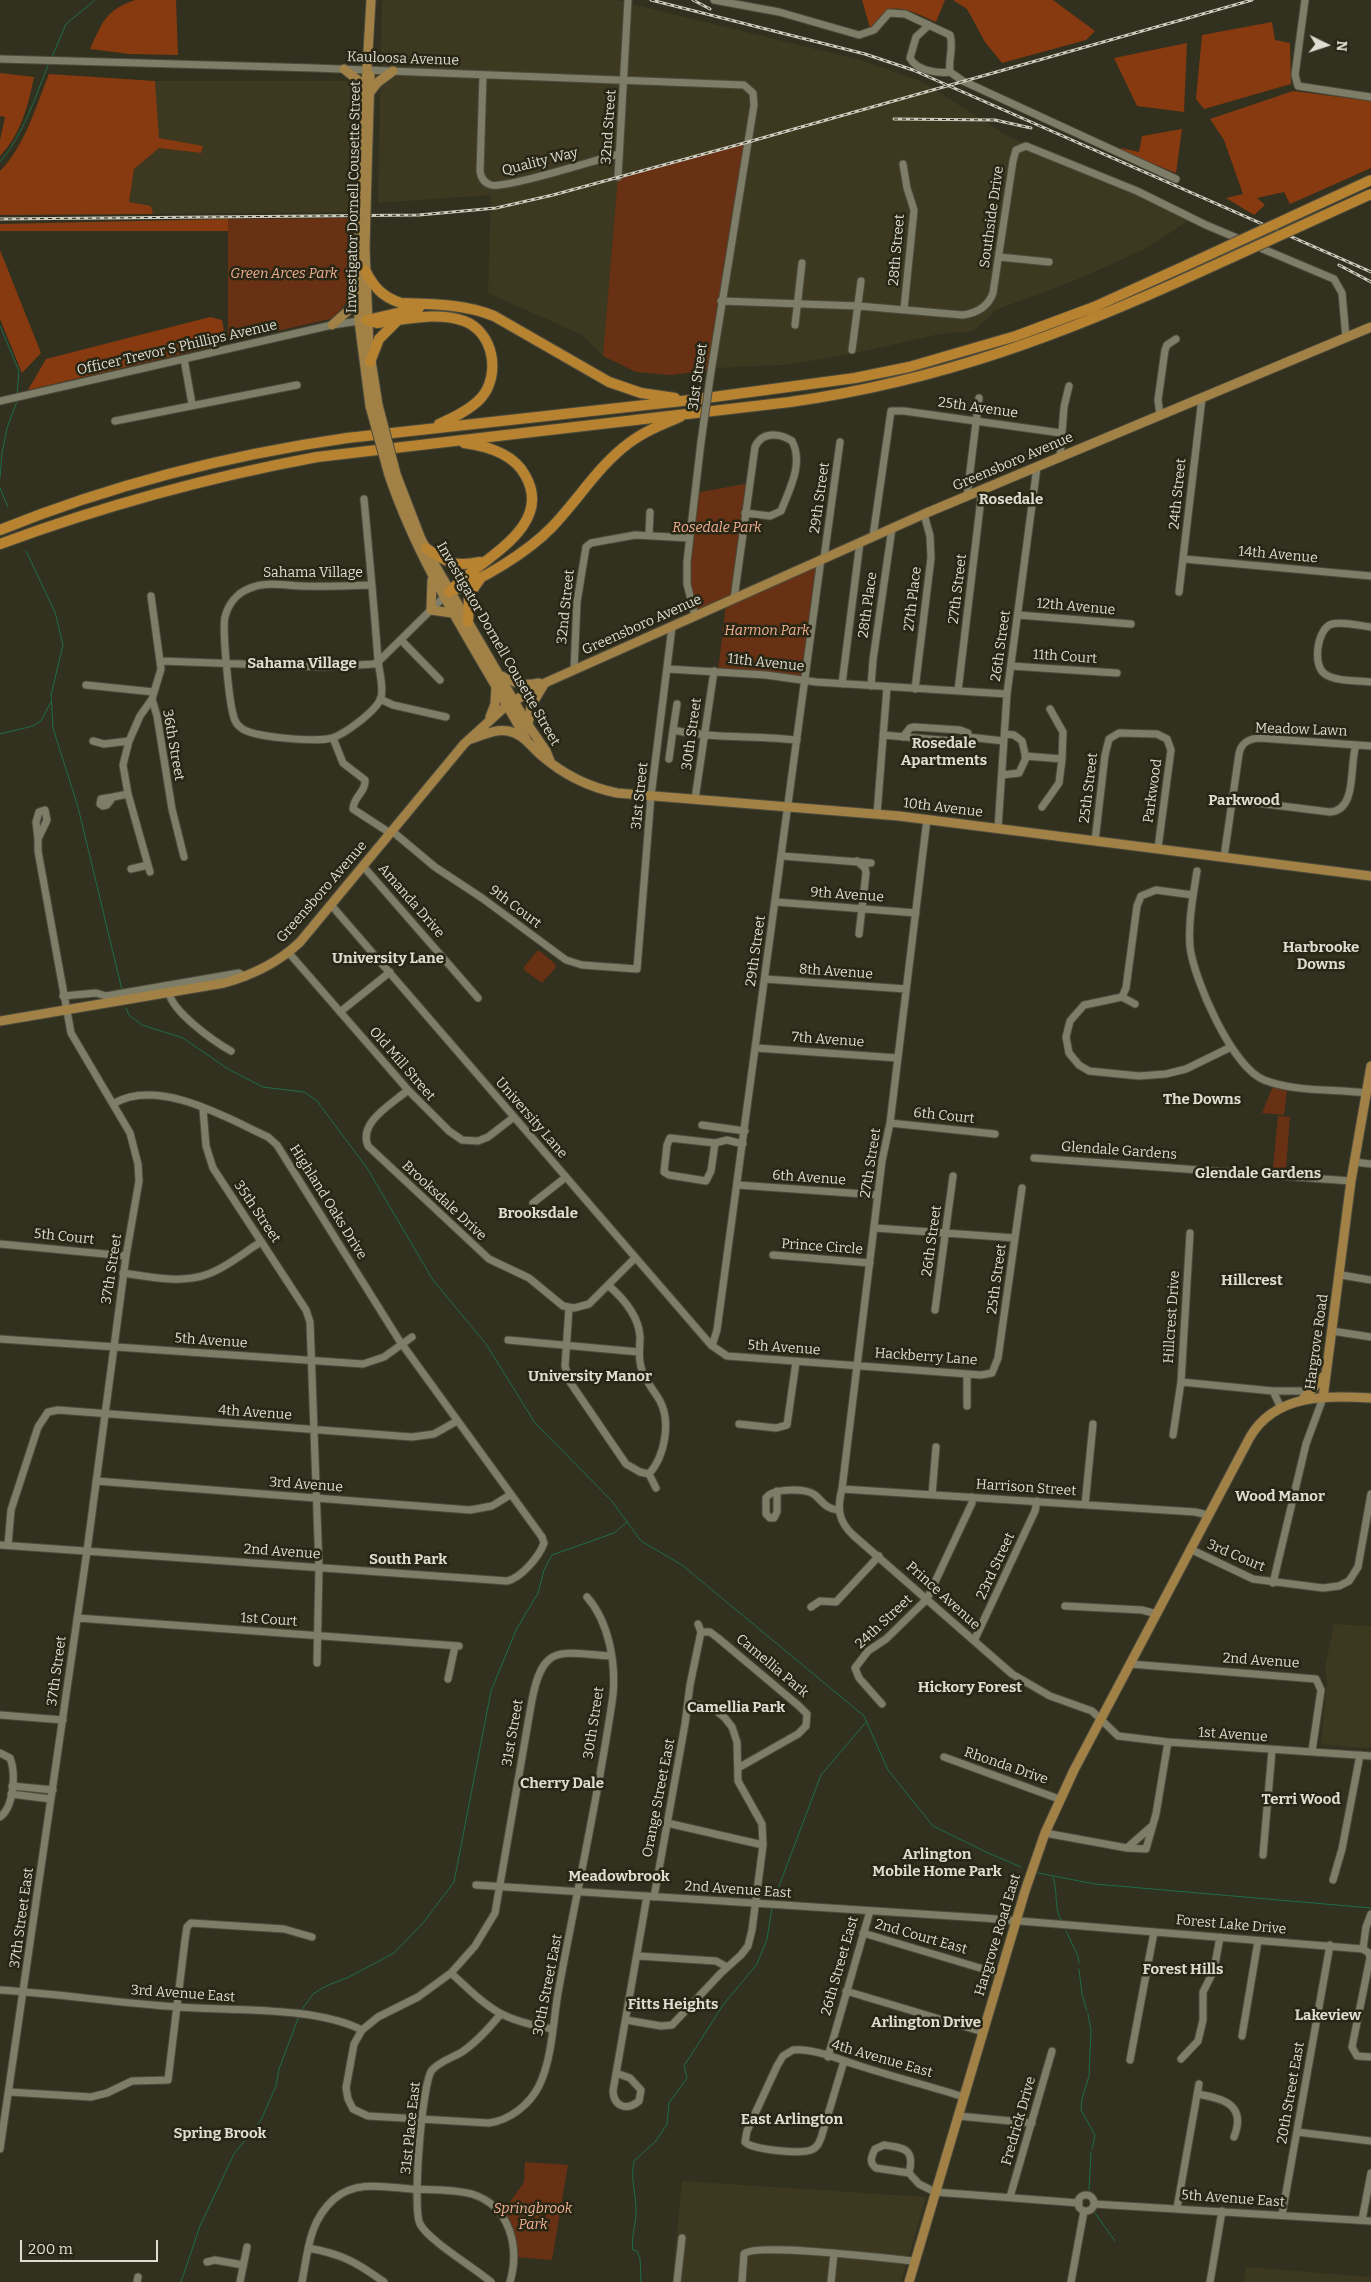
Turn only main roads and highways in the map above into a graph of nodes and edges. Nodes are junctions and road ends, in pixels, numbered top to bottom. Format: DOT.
graph roads {
  1 [pos="371,0"];
  2 [pos="344,69"];
  3 [pos="392,72"];
  4 [pos="368,91"];
  5 [pos="1371,180"];
  6 [pos="1371,194"];
  7 [pos="362,249"];
  8 [pos="365,270"];
  9 [pos="358,290"];
  10 [pos="433,305"];
  11 [pos="398,320"];
  12 [pos="363,321"];
  13 [pos="332,325"];
  14 [pos="1371,327"];
  15 [pos="370,362"];
  16 [pos="691,400"];
  17 [pos="374,405"];
  18 [pos="690,414"];
  19 [pos="429,428"];
  20 [pos="450,441"];
  21 [pos="392,475"];
  22 [pos="40,514"];
  23 [pos="0,524"];
  24 [pos="0,530"];
  25 [pos="0,544"];
  26 [pos="426,548"];
  27 [pos="484,561"];
  28 [pos="432,575"];
  29 [pos="482,576"];
  30 [pos="446,594"];
  31 [pos="452,613"];
  32 [pos="468,622"];
  33 [pos="499,673"];
  34 [pos="547,682"];
  35 [pos="496,683"];
  36 [pos="511,703"];
  37 [pos="489,720"];
  38 [pos="528,725"];
  39 [pos="526,739"];
  40 [pos="468,740"];
  41 [pos="550,761"];
  42 [pos="1371,876"];
  43 [pos="0,1021"];
  44 [pos="1371,1066"];
  45 [pos="1370,1079"];
  46 [pos="1325,1375"];
  47 [pos="1343,1396"];
  48 [pos="1323,1398"];
  49 [pos="1371,1398"];
  50 [pos="1300,1402"];
  51 [pos="1100,1720"];
  52 [pos="909,2282"];
  1 -- 4 [label="main road, Investigator Dornell Cousette Street"];
  2 -- 4 [label="main road"];
  3 -- 4 [label="main road"];
  4 -- 7 [label="main road, Investigator Dornell Cousette Street, bridge"];
  5 -- 16 [label="highway, bridge"];
  6 -- 18 [label="highway, bridge"];
  7 -- 8 [label="main road, Investigator Dornell Cousette Street"];
  7 -- 9 [label="main road, Investigator Dornell Cousette Street"];
  8 -- 10 [label="highway"];
  8 -- 12 [label="main road, Investigator Dornell Cousette Street"];
  9 -- 12 [label="main road, Investigator Dornell Cousette Street"];
  9 -- 13 [label="main road"];
  10 -- 12 [label="highway"];
  10 -- 16 [label="highway"];
  11 -- 12 [label="highway"];
  11 -- 15 [label="highway"];
  11 -- 19 [label="highway"];
  12 -- 15 [label="main road, Investigator Dornell Cousette Street"];
  12 -- 17 [label="main road, Investigator Dornell Cousette Street"];
  14 -- 34 [label="main road, Greensboro Avenue"];
  15 -- 17 [label="main road, Investigator Dornell Cousette Street"];
  16 -- 19 [label="highway"];
  17 -- 21 [label="main road, Investigator Dornell Cousette Street, bridge"];
  18 -- 20 [label="highway"];
  18 -- 29 [label="highway"];
  19 -- 22 [label="highway"];
  20 -- 25 [label="highway"];
  20 -- 27 [label="highway"];
  21 -- 26 [label="main road, Investigator Dornell Cousette Street"];
  21 -- 28 [label="main road, Investigator Dornell Cousette Street"];
  22 -- 23 [label="highway"];
  22 -- 24 [label="highway"];
  26 -- 27 [label="highway"];
  26 -- 30 [label="main road, Investigator Dornell Cousette Street"];
  27 -- 30 [label="highway"];
  28 -- 30 [label="main road, Investigator Dornell Cousette Street"];
  28 -- 31 [label="main road"];
  29 -- 30 [label="highway"];
  29 -- 32 [label="highway"];
  30 -- 31 [label="main road, Investigator Dornell Cousette Street"];
  30 -- 32 [label="main road, Investigator Dornell Cousette Street"];
  31 -- 35 [label="main road, Investigator Dornell Cousette Street"];
  32 -- 33 [label="main road, Investigator Dornell Cousette Street"];
  33 -- 34 [label="main road"];
  33 -- 36 [label="main road, Investigator Dornell Cousette Street"];
  34 -- 36 [label="main road, Greensboro Avenue"];
  34 -- 38 [label="main road"];
  35 -- 36 [label="main road, Investigator Dornell Cousette Street"];
  35 -- 37 [label="main road"];
  36 -- 37 [label="main road, Greensboro Avenue"];
  36 -- 38 [label="main road, Investigator Dornell Cousette Street"];
  36 -- 39 [label="main road, Investigator Dornell Cousette Street"];
  37 -- 40 [label="main road, Greensboro Avenue"];
  38 -- 41 [label="main road, Investigator Dornell Cousette Street"];
  39 -- 40 [label="main road"];
  39 -- 41 [label="main road, 10th Avenue"];
  40 -- 43 [label="main road, Greensboro Avenue"];
  41 -- 42 [label="main road, 10th Avenue"];
  44 -- 45 [label="main road, Hargrove Road"];
  45 -- 46 [label="main road, Hargrove Road"];
  46 -- 47 [label="main road"];
  46 -- 48 [label="main road, Hargrove Road"];
  46 -- 50 [label="main road"];
  47 -- 48 [label="main road"];
  47 -- 49 [label="main road"];
  48 -- 50 [label="main road, Hargrove Road"];
  50 -- 51 [label="main road, Hargrove Road"];
  51 -- 52 [label="main road, Hargrove Road East"];
}
